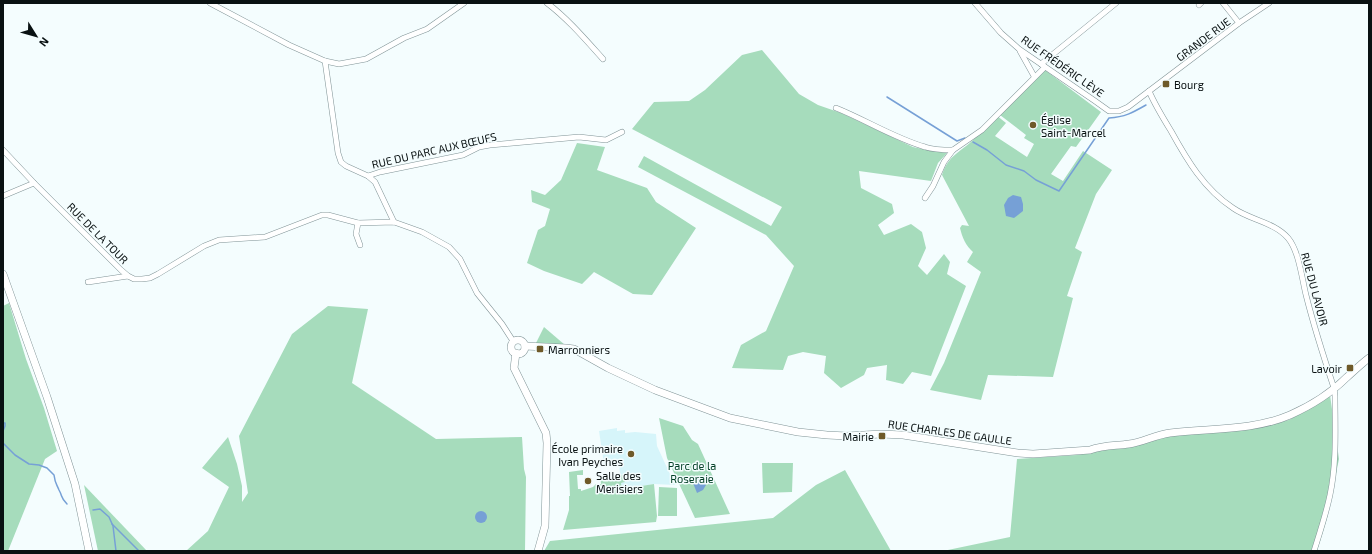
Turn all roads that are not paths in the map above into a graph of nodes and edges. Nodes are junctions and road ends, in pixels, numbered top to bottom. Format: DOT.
graph roads {
  1 [pos="210,3"];
  2 [pos="464,3"];
  3 [pos="547,3"];
  4 [pos="975,3"];
  5 [pos="1116,3"];
  6 [pos="1222,3"];
  7 [pos="1269,3"];
  8 [pos="1240,23"];
  9 [pos="1019,49"];
  10 [pos="602,59"];
  11 [pos="325,61"];
  12 [pos="1043,66"];
  13 [pos="1034,76"];
  14 [pos="1149,91"];
  15 [pos="836,108"];
  16 [pos="622,132"];
  17 [pos="3,150"];
  18 [pos="953,150"];
  19 [pos="368,176"];
  20 [pos="34,183"];
  21 [pos="3,196"];
  22 [pos="925,198"];
  23 [pos="394,222"];
  24 [pos="358,223"];
  25 [pos="360,245"];
  26 [pos="3,274"];
  27 [pos="128,276"];
  28 [pos="88,282"];
  29 [pos="514,341"];
  30 [pos="525,346"];
  31 [pos="516,353"];
  32 [pos="1369,358"];
  33 [pos="1334,386"];
  34 [pos="89,551"];
  35 [pos="538,551"];
  36 [pos="1314,551"];
  1 -- 11 [label="street"];
  2 -- 11 [label="street"];
  3 -- 10 [label="street"];
  4 -- 9 [label="street, RUE FRÉDÉRIC LÈVE"];
  5 -- 12 [label="street"];
  6 -- 8 [label="street"];
  7 -- 8 [label="street, GRANDE RUE"];
  8 -- 14 [label="street, GRANDE RUE"];
  9 -- 12 [label="street, RUE FRÉDÉRIC LÈVE"];
  9 -- 13 [label="street"];
  11 -- 19 [label="street"];
  12 -- 13 [label="street"];
  12 -- 14 [label="street, RUE FRÉDÉRIC LÈVE"];
  13 -- 18 [label="street"];
  14 -- 33 [label="street, RUE DU LAVOIR"];
  15 -- 18 [label="street"];
  16 -- 19 [label="street, RUE DU PARC AUX BŒUFS"];
  17 -- 20 [label="street, RUE DE LA TOUR"];
  18 -- 22 [label="street"];
  19 -- 23 [label="street"];
  20 -- 21 [label="street"];
  20 -- 27 [label="street, RUE DE LA TOUR"];
  23 -- 24 [label="street, RUE DE LA TOUR"];
  23 -- 29 [label="street, RUE DE LA TOUR"];
  24 -- 25 [label="street"];
  24 -- 27 [label="street, RUE DE LA TOUR"];
  26 -- 34 [label="street"];
  27 -- 28 [label="street"];
  29 -- 30 [label="street"];
  29 -- 31 [label="street"];
  30 -- 31 [label="street"];
  30 -- 33 [label="street, RUE CHARLES DE GAULLE"];
  31 -- 35 [label="street"];
  32 -- 33 [label="street, RUE CHARLES DE GAULLE"];
  33 -- 36 [label="street, RUE DU LAVOIR"];
}
